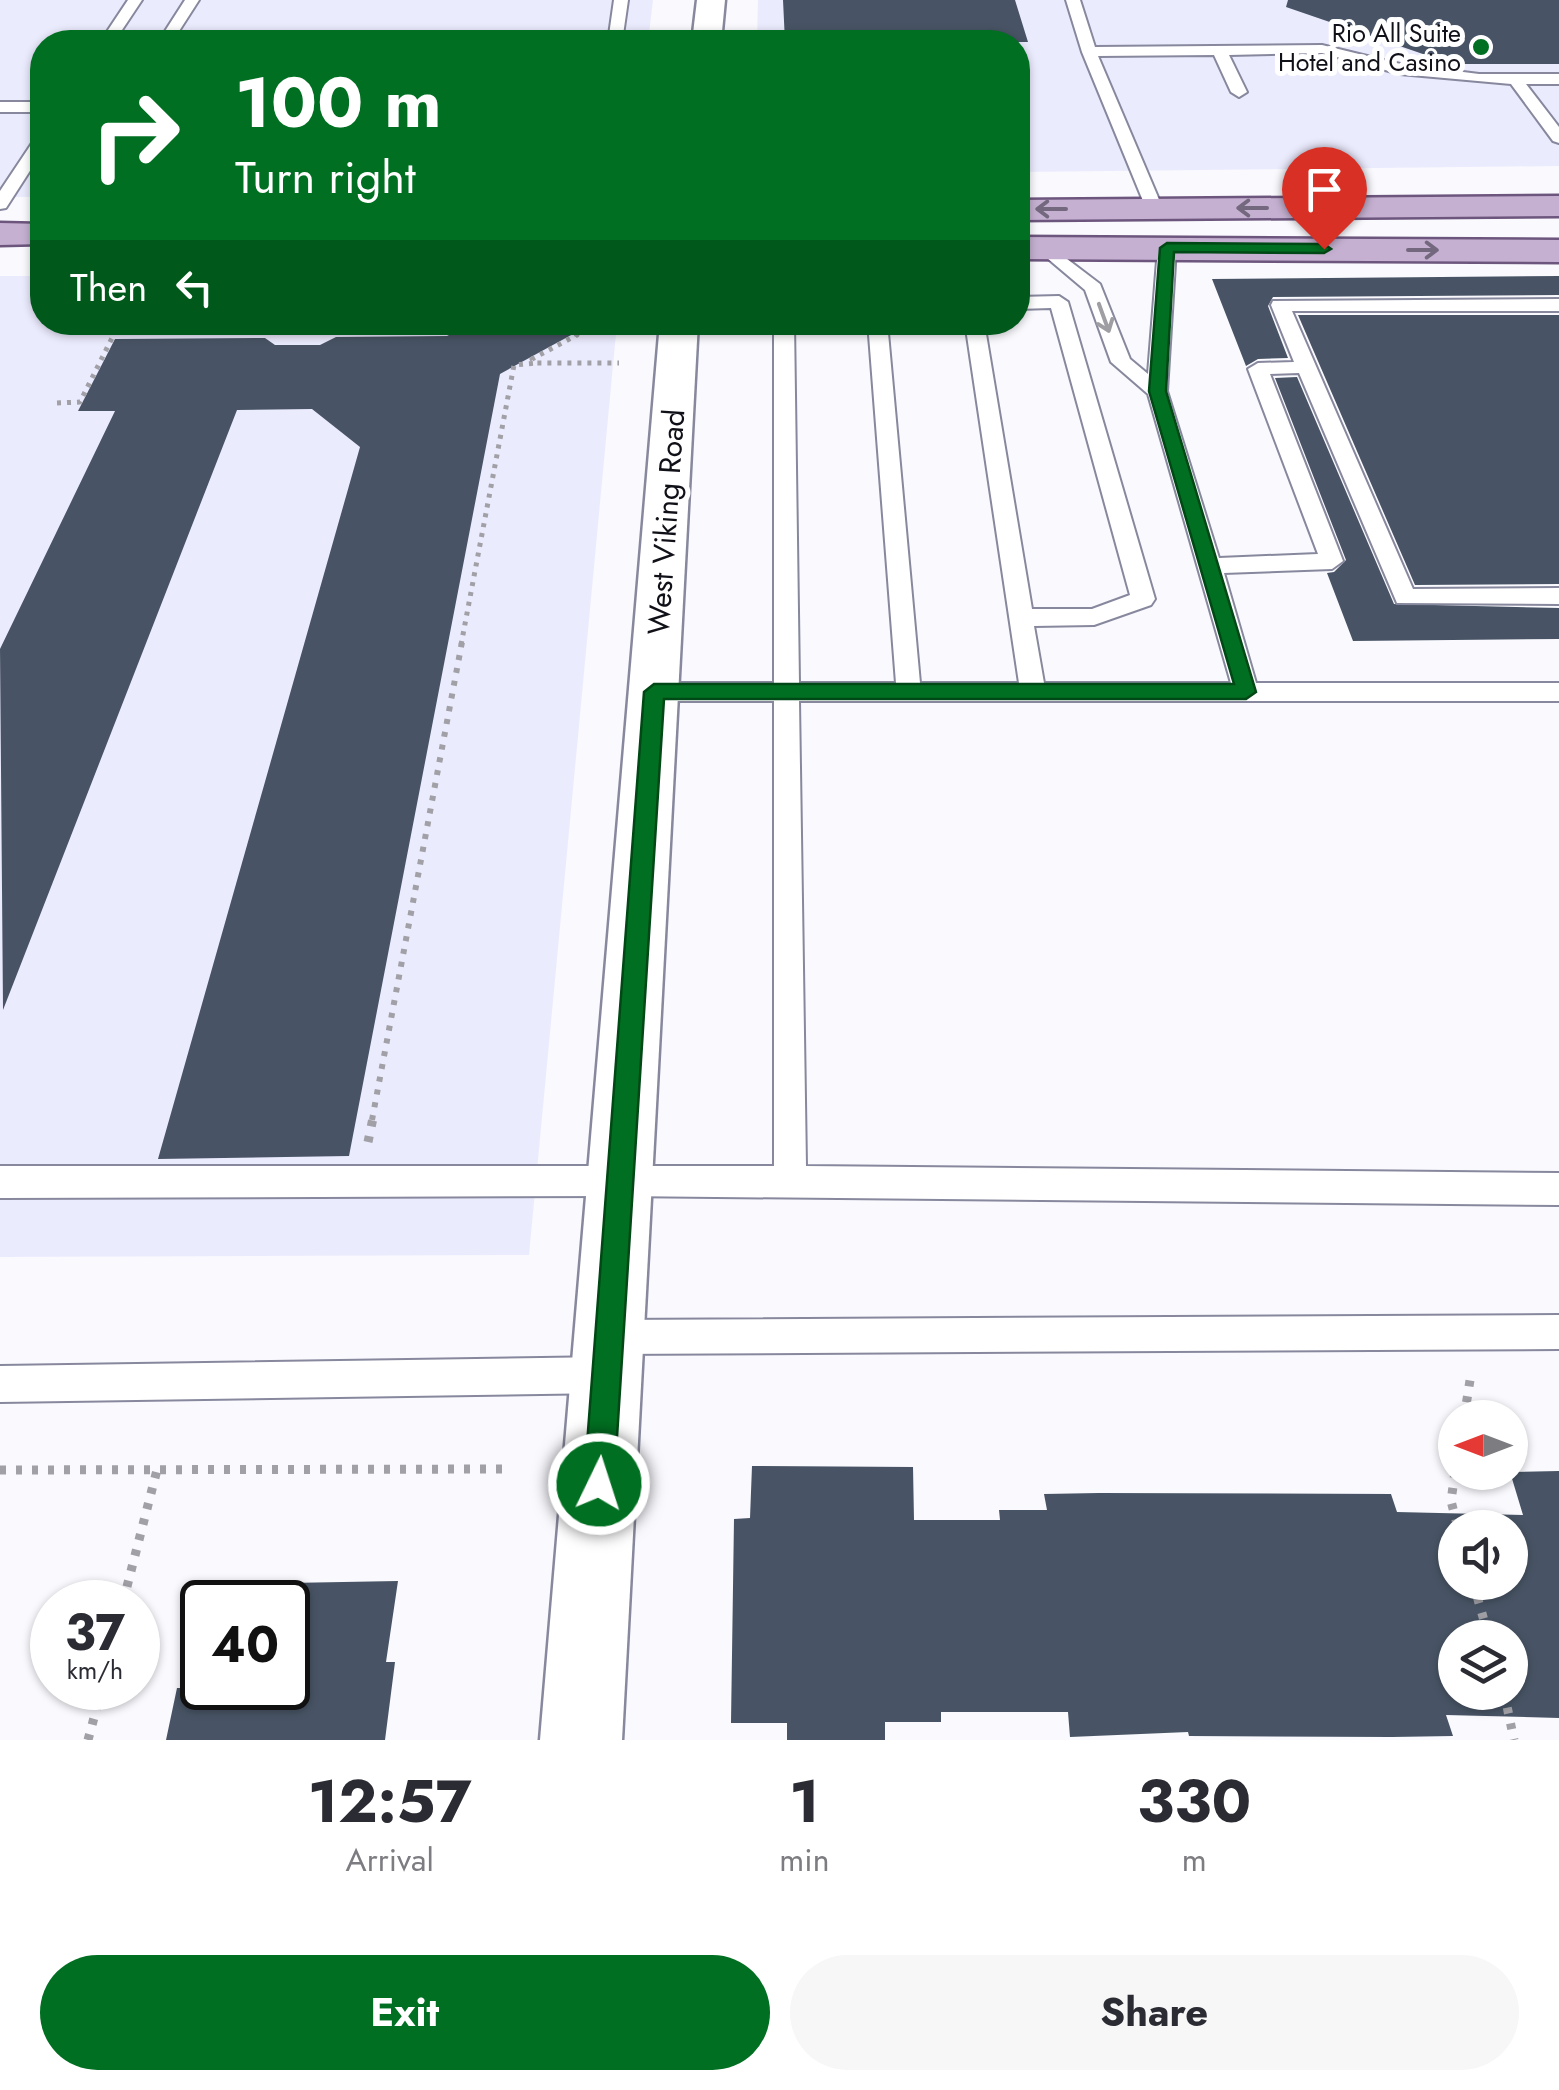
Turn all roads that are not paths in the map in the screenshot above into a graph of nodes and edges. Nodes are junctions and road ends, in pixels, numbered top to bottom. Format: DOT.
graph roads {
  1 [pos="135,0"];
  2 [pos="192,0"];
  3 [pos="622,0"];
  4 [pos="711,0"];
  5 [pos="1072,0"];
  6 [pos="115,30"];
  7 [pos="173,30"];
  8 [pos="617,30"];
  9 [pos="708,30"];
  10 [pos="1219,50"];
  11 [pos="1089,52"];
  12 [pos="1515,79"];
  13 [pos="1559,79"];
  14 [pos="1239,92"];
  15 [pos="0,107"];
  16 [pos="30,107"];
  17 [pos="1559,138"];
  18 [pos="30,158"];
  19 [pos="0,204"];
  20 [pos="1559,206"];
  21 [pos="1154,209"];
  22 [pos="1030,210"];
  23 [pos="0,234"];
  24 [pos="30,234"];
  25 [pos="1032,248"];
  26 [pos="1167,248"];
  27 [pos="1559,251"];
  28 [pos="1030,303"];
  29 [pos="1559,305"];
  30 [pos="678,335"];
  31 [pos="784,335"];
  32 [pos="878,335"];
  33 [pos="976,335"];
  34 [pos="1306,367"];
  35 [pos="1157,391"];
  36 [pos="1210,566"];
  37 [pos="1559,596"];
  38 [pos="1022,618"];
  39 [pos="654,692"];
  40 [pos="785,692"];
  41 [pos="910,692"];
  42 [pos="1033,692"];
  43 [pos="1246,692"];
  44 [pos="1559,692"];
  45 [pos="620,1180"];
  46 [pos="0,1182"];
  47 [pos="790,1182"];
  48 [pos="1559,1189"];
  49 [pos="1559,1332"];
  50 [pos="608,1356"];
  51 [pos="0,1384"];
  52 [pos="582,1740"];
  1 -- 6 [label="lane"];
  2 -- 7 [label="lane"];
  3 -- 8 [label="lane"];
  4 -- 9 [label="street"];
  5 -- 11 [label="lane"];
  10 -- 11 [label="lane"];
  10 -- 12 [label="lane"];
  10 -- 14 [label="lane"];
  11 -- 21 [label="lane"];
  12 -- 13 [label="lane"];
  12 -- 17 [label="lane"];
  15 -- 16 [label="lane"];
  18 -- 19 [label="lane"];
  20 -- 21 [label="main road, one-way"];
  21 -- 22 [label="main road, one-way"];
  21 -- 26 [label="main road"];
  23 -- 24 [label="main road"];
  25 -- 26 [label="main road"];
  25 -- 35 [label="lane, one-way"];
  26 -- 27 [label="main road, one-way"];
  26 -- 35 [label="lane"];
  28 -- 38 [label="lane"];
  29 -- 34 [label="lane"];
  30 -- 39 [label="street, West Viking Road"];
  31 -- 40 [label="lane"];
  32 -- 41 [label="lane"];
  33 -- 38 [label="lane"];
  34 -- 36 [label="lane"];
  34 -- 37 [label="lane"];
  35 -- 36 [label="lane"];
  36 -- 43 [label="lane"];
  38 -- 42 [label="lane"];
  39 -- 40 [label="lane"];
  39 -- 45 [label="street, West Viking Road"];
  40 -- 41 [label="lane"];
  40 -- 47 [label="lane"];
  41 -- 42 [label="lane"];
  42 -- 43 [label="lane"];
  43 -- 44 [label="lane"];
  45 -- 46 [label="lane"];
  45 -- 47 [label="lane"];
  45 -- 50 [label="street, West Viking Road"];
  47 -- 48 [label="lane"];
  49 -- 50 [label="lane"];
  50 -- 51 [label="lane"];
  50 -- 52 [label="street, West Viking Road"];
}
